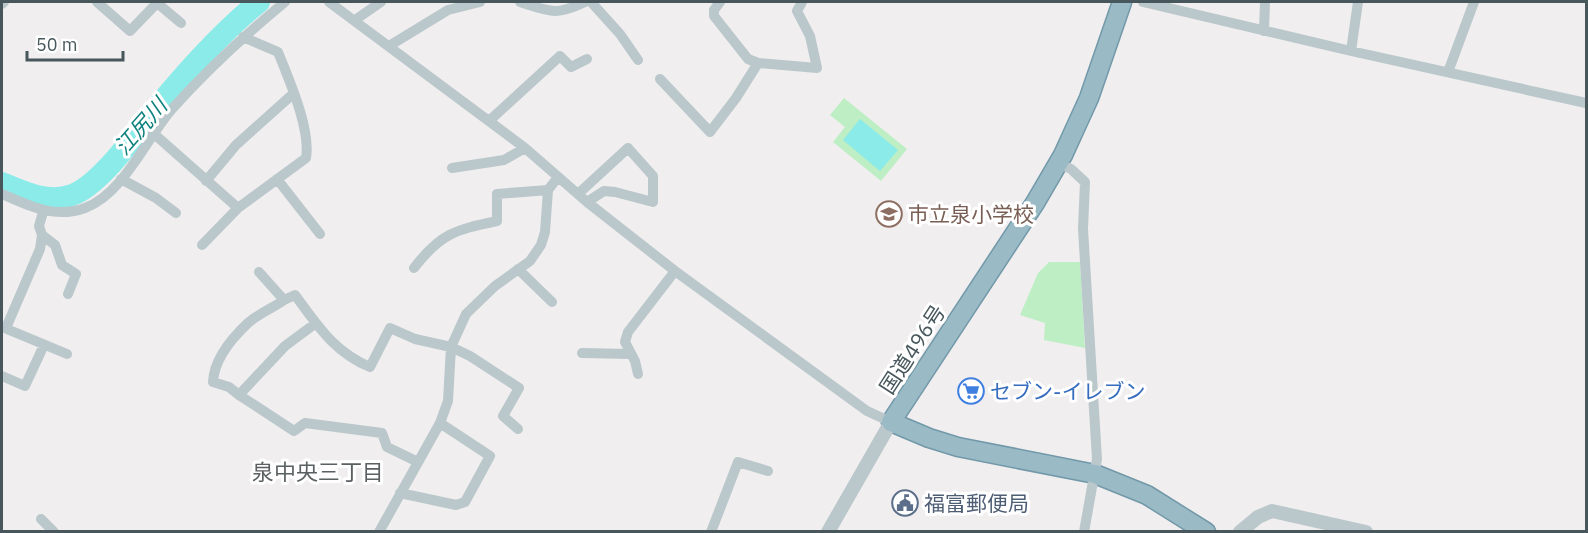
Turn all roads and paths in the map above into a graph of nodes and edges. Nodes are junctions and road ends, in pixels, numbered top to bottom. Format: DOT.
graph roads {
  1 [pos="97,2"];
  2 [pos="285,2"];
  3 [pos="329,2"];
  4 [pos="381,2"];
  5 [pos="480,2"];
  6 [pos="520,2"];
  7 [pos="585,2"];
  8 [pos="591,2"];
  9 [pos="720,2"];
  10 [pos="802,2"];
  11 [pos="1122,2"];
  12 [pos="1143,2"];
  13 [pos="1265,2"];
  14 [pos="1358,2"];
  15 [pos="1474,2"];
  16 [pos="355,20"];
  17 [pos="181,24"];
  18 [pos="1264,31"];
  19 [pos="243,37"];
  20 [pos="389,46"];
  21 [pos="1351,51"];
  22 [pos="587,59"];
  23 [pos="638,60"];
  24 [pos="758,63"];
  25 [pos="1448,72"];
  26 [pos="660,79"];
  27 [pos="294,93"];
  28 [pos="1587,103"];
  29 [pos="489,121"];
  30 [pos="153,134"];
  31 [pos="525,148"];
  32 [pos="1058,162"];
  33 [pos="452,168"];
  34 [pos="558,177"];
  35 [pos="121,179"];
  36 [pos="277,179"];
  37 [pos="206,181"];
  38 [pos="548,190"];
  39 [pos="2,194"];
  40 [pos="578,194"];
  41 [pos="587,202"];
  42 [pos="238,208"];
  43 [pos="43,212"];
  44 [pos="176,213"];
  45 [pos="320,234"];
  46 [pos="42,235"];
  47 [pos="202,245"];
  48 [pos="414,268"];
  49 [pos="518,269"];
  50 [pos="675,271"];
  51 [pos="259,272"];
  52 [pos="68,294"];
  53 [pos="284,300"];
  54 [pos="552,302"];
  55 [pos="316,323"];
  56 [pos="4,327"];
  57 [pos="44,345"];
  58 [pos="451,347"];
  59 [pos="582,353"];
  60 [pos="67,354"];
  61 [pos="630,354"];
  62 [pos="638,374"];
  63 [pos="2,376"];
  64 [pos="239,394"];
  65 [pos="891,422"];
  66 [pos="440,423"];
  67 [pos="518,429"];
  68 [pos="418,462"];
  69 [pos="768,471"];
  70 [pos="1095,474"];
  71 [pos="400,493"];
  72 [pos="41,519"];
  73 [pos="54,531"];
  74 [pos="379,531"];
  75 [pos="711,531"];
  76 [pos="828,531"];
  77 [pos="1084,531"];
  78 [pos="1206,531"];
  79 [pos="1240,531"];
  80 [pos="1366,531"];
  1 -- 17 [label="street"];
  2 -- 19 [label="street"];
  3 -- 16 [label="street"];
  4 -- 16 [label="street"];
  5 -- 20 [label="street"];
  6 -- 7 [label="street"];
  8 -- 23 [label="street"];
  9 -- 24 [label="street"];
  10 -- 24 [label="street"];
  11 -- 32 [label="highway, 国道496号"];
  12 -- 18 [label="street"];
  13 -- 18 [label="street"];
  14 -- 21 [label="street"];
  15 -- 25 [label="street"];
  16 -- 20 [label="street"];
  18 -- 21 [label="street"];
  19 -- 27 [label="street"];
  19 -- 30 [label="street"];
  20 -- 29 [label="street"];
  21 -- 25 [label="street"];
  22 -- 29 [label="street"];
  24 -- 26 [label="street"];
  25 -- 28 [label="street"];
  27 -- 36 [label="street"];
  27 -- 37 [label="street"];
  29 -- 31 [label="street"];
  30 -- 35 [label="street"];
  30 -- 37 [label="street"];
  31 -- 33 [label="street"];
  31 -- 34 [label="street"];
  32 -- 65 [label="highway, 国道496号"];
  32 -- 70 [label="street"];
  34 -- 38 [label="street"];
  34 -- 40 [label="street"];
  35 -- 43 [label="street"];
  35 -- 44 [label="street"];
  36 -- 42 [label="street"];
  36 -- 45 [label="street"];
  37 -- 42 [label="street"];
  38 -- 48 [label="street"];
  38 -- 49 [label="street"];
  39 -- 43 [label="street"];
  40 -- 41 [label="street"];
  40 -- 41 [label="street"];
  41 -- 50 [label="street"];
  42 -- 47 [label="street"];
  43 -- 46 [label="street"];
  46 -- 52 [label="street"];
  46 -- 56 [label="street"];
  49 -- 54 [label="street"];
  49 -- 58 [label="street"];
  50 -- 61 [label="street"];
  50 -- 65 [label="street"];
  51 -- 53 [label="street"];
  53 -- 55 [label="street"];
  53 -- 64 [label="street"];
  55 -- 58 [label="street"];
  55 -- 64 [label="street"];
  56 -- 57 [label="street"];
  57 -- 60 [label="street"];
  57 -- 63 [label="street"];
  58 -- 66 [label="street"];
  58 -- 67 [label="street"];
  59 -- 61 [label="street"];
  61 -- 62 [label="street"];
  64 -- 68 [label="street"];
  65 -- 70 [label="highway, 国道496号"];
  65 -- 76 [label="street"];
  66 -- 68 [label="street"];
  66 -- 71 [label="street"];
  68 -- 71 [label="street"];
  69 -- 75 [label="street"];
  70 -- 77 [label="street"];
  70 -- 78 [label="highway, 国道496号"];
  71 -- 74 [label="street"];
  72 -- 73 [label="street"];
  79 -- 80 [label="street"];
}
